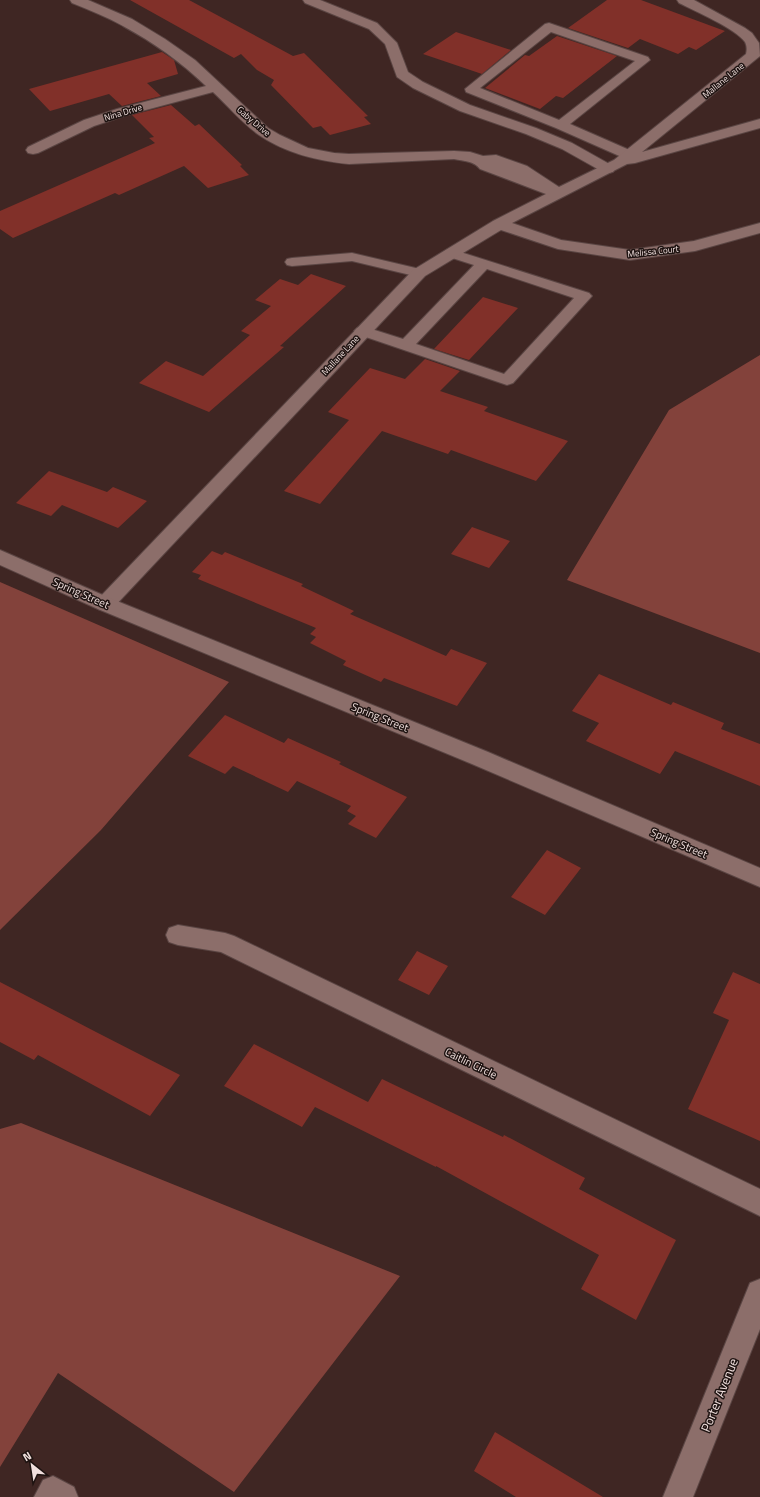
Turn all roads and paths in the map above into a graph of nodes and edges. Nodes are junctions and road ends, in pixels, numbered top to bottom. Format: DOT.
graph roads {
  1 [pos="77,0"];
  2 [pos="309,0"];
  3 [pos="684,0"];
  4 [pos="216,87"];
  5 [pos="760,123"];
  6 [pos="561,125"];
  7 [pos="33,150"];
  8 [pos="619,162"];
  9 [pos="559,194"];
  10 [pos="499,224"];
  11 [pos="760,228"];
  12 [pos="451,253"];
  13 [pos="292,262"];
  14 [pos="484,264"];
  15 [pos="419,273"];
  16 [pos="362,331"];
  17 [pos="405,346"];
  18 [pos="0,557"];
  19 [pos="105,604"];
  20 [pos="760,878"];
  21 [pos="178,935"];
  22 [pos="760,1203"];
  23 [pos="760,1293"];
  24 [pos="48,1497"];
  25 [pos="64,1497"];
  26 [pos="678,1497"];
  1 -- 4 [label="street, Gaby Drive"];
  2 -- 8 [label="lane"];
  3 -- 8 [label="street, Mallane Lane"];
  4 -- 7 [label="street, Nina Drive"];
  4 -- 9 [label="street, Gaby Drive"];
  5 -- 8 [label="street, Mallane Lane"];
  6 -- 6 [label="lane"];
  6 -- 8 [label="lane"];
  8 -- 9 [label="street, Mallane Lane"];
  9 -- 10 [label="street, Mallane Lane"];
  10 -- 11 [label="street, Melissa Court"];
  10 -- 12 [label="street, Mallane Lane"];
  12 -- 14 [label="lane"];
  12 -- 15 [label="street, Mallane Lane"];
  13 -- 15 [label="lane"];
  14 -- 17 [label="lane"];
  14 -- 17 [label="lane"];
  15 -- 16 [label="street, Mallane Lane"];
  16 -- 17 [label="lane"];
  16 -- 19 [label="street, Mallane Lane"];
  18 -- 19 [label="street, Spring Street"];
  19 -- 20 [label="street, Spring Street"];
  21 -- 22 [label="street, Caitlin Circle"];
  23 -- 26 [label="street, Porter Avenue"];
  24 -- 25 [label="lane"];
}
